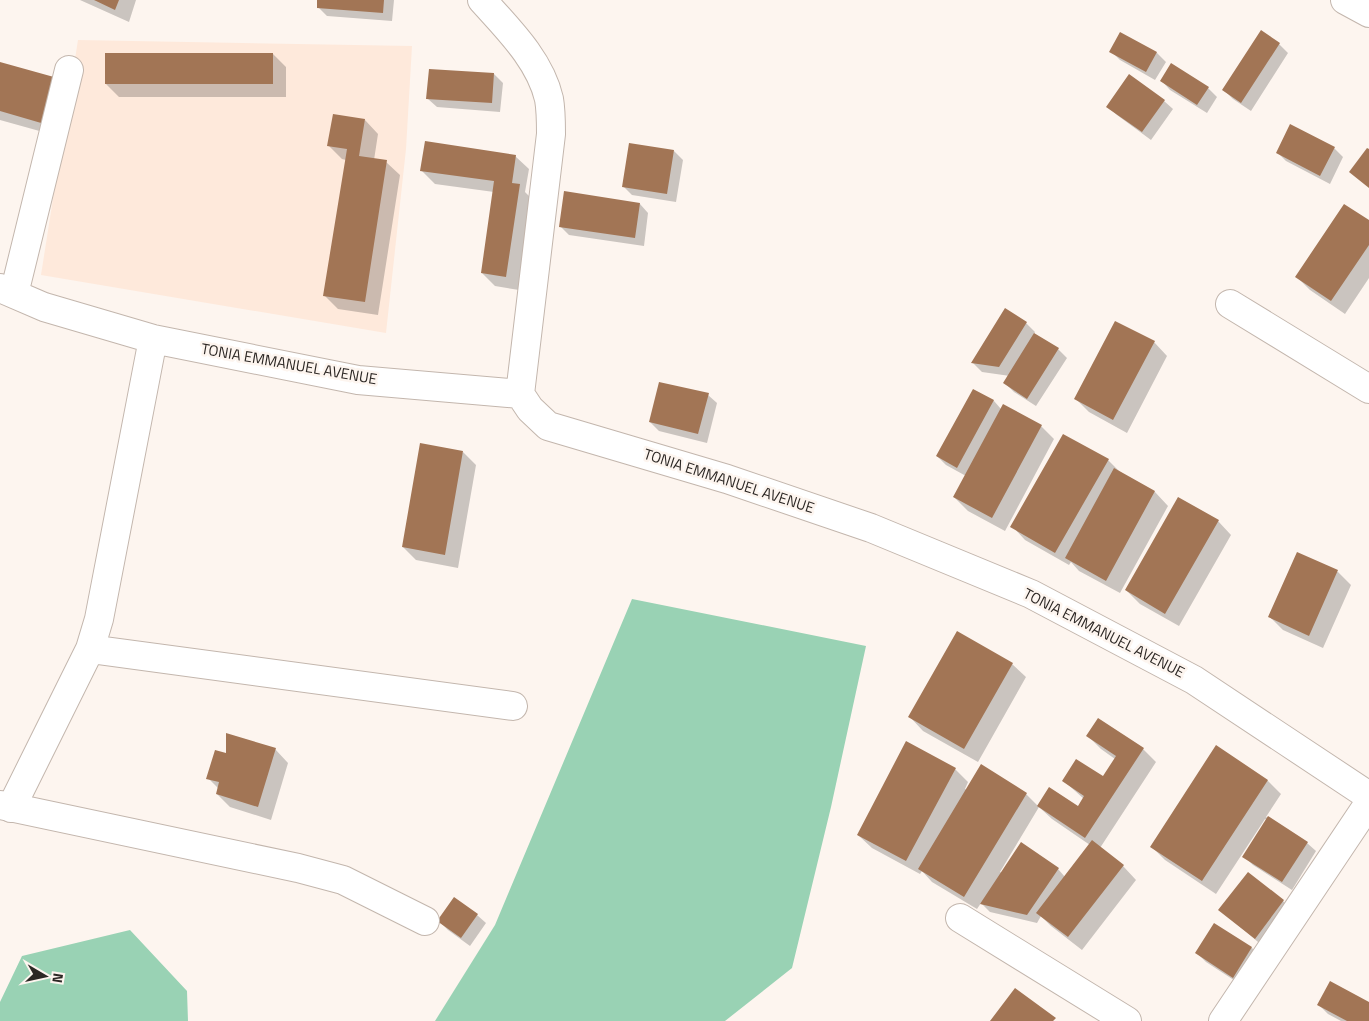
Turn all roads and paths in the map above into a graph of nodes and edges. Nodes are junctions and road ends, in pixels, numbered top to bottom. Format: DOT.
graph roads {
  1 [pos="482,0"];
  2 [pos="1345,0"];
  3 [pos="1369,13"];
  4 [pos="69,70"];
  5 [pos="7,291"];
  6 [pos="1230,304"];
  7 [pos="153,339"];
  8 [pos="1369,388"];
  9 [pos="520,394"];
  10 [pos="90,649"];
  11 [pos="513,706"];
  12 [pos="1369,796"];
  13 [pos="1369,803"];
  14 [pos="6,806"];
  15 [pos="960,918"];
  16 [pos="425,921"];
  17 [pos="1128,1021"];
  18 [pos="1223,1021"];
  1 -- 9 [label="street"];
  2 -- 3 [label="street"];
  4 -- 5 [label="street"];
  5 -- 7 [label="street, TONIA EMMANUEL AVENUE"];
  6 -- 8 [label="street"];
  7 -- 9 [label="street, TONIA EMMANUEL AVENUE"];
  7 -- 10 [label="street"];
  9 -- 12 [label="street, TONIA EMMANUEL AVENUE"];
  10 -- 11 [label="street"];
  10 -- 14 [label="street"];
  13 -- 18 [label="street"];
  14 -- 16 [label="street"];
  15 -- 17 [label="street"];
}
